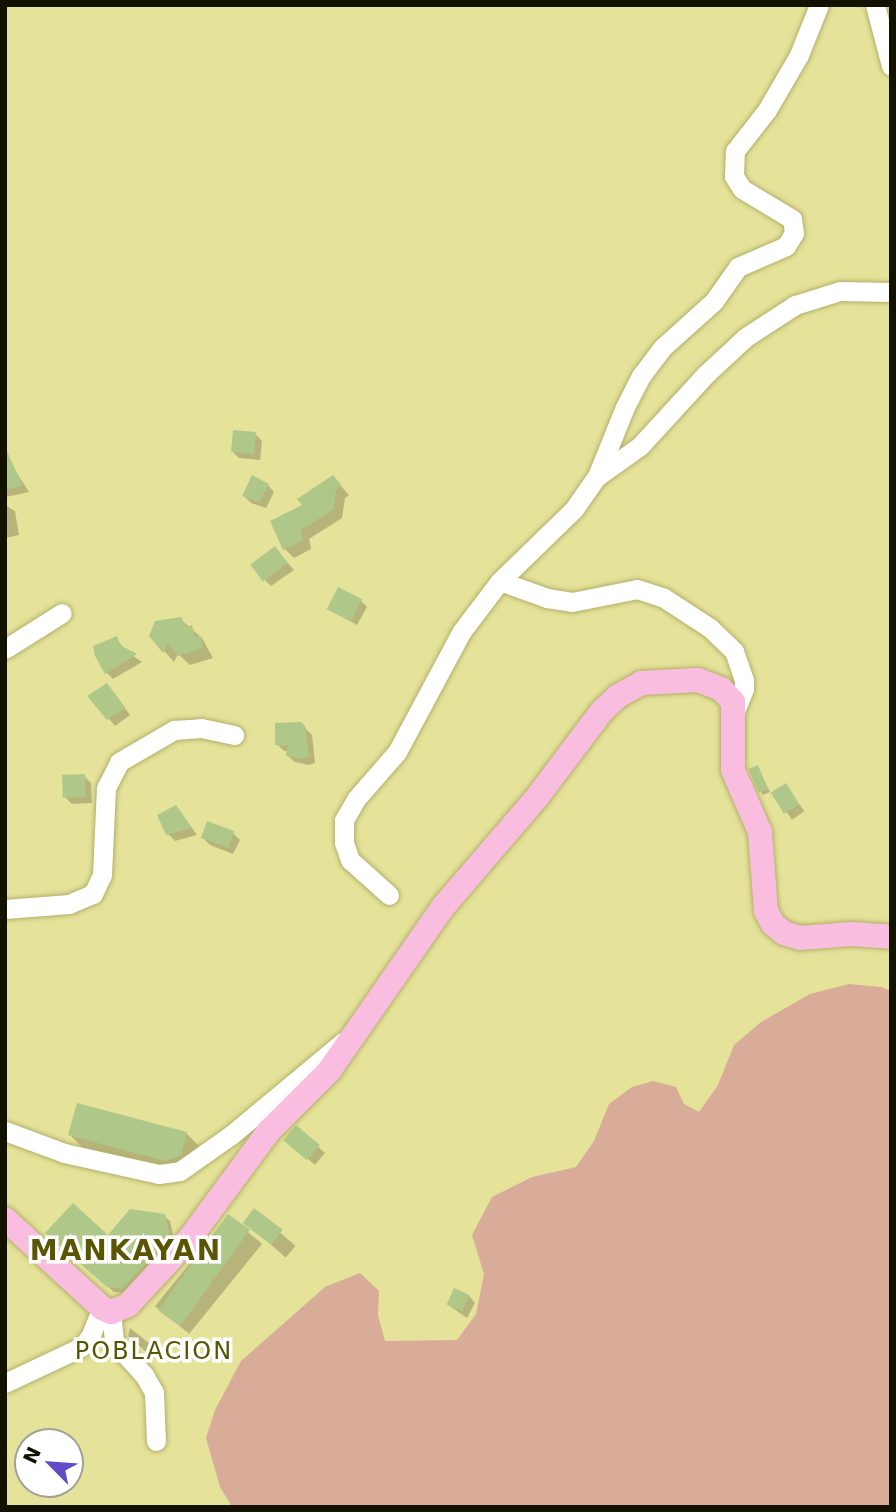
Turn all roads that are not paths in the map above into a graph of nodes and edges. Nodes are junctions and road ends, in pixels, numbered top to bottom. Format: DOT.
graph roads {
  1 [pos="819,5"];
  2 [pos="875,5"];
  3 [pos="891,66"];
  4 [pos="891,292"];
  5 [pos="597,476"];
  6 [pos="500,582"];
  7 [pos="62,613"];
  8 [pos="5,649"];
  9 [pos="735,710"];
  10 [pos="234,735"];
  11 [pos="389,895"];
  12 [pos="5,909"];
  13 [pos="891,937"];
  14 [pos="360,1028"];
  15 [pos="5,1131"];
  16 [pos="5,1219"];
  17 [pos="107,1310"];
  18 [pos="5,1383"];
  19 [pos="156,1441"];
  1 -- 5 [label="street"];
  2 -- 3 [label="street"];
  4 -- 5 [label="street"];
  5 -- 6 [label="street"];
  6 -- 9 [label="street"];
  6 -- 11 [label="street"];
  7 -- 8 [label="street"];
  9 -- 13 [label="main road"];
  9 -- 14 [label="main road"];
  10 -- 12 [label="street"];
  14 -- 15 [label="street"];
  14 -- 17 [label="main road"];
  16 -- 17 [label="main road"];
  17 -- 18 [label="street"];
  17 -- 19 [label="street"];
}
